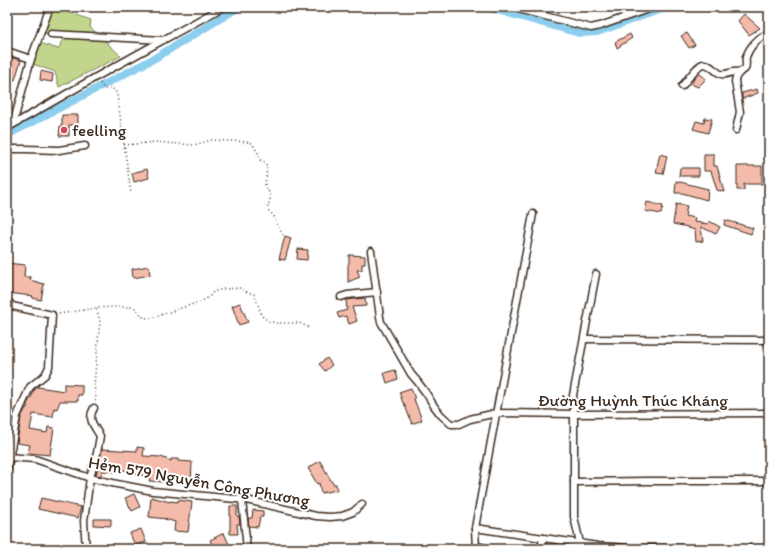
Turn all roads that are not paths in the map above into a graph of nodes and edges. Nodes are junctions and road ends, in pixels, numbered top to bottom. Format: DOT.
graph roads {
  1 [pos="50,7"];
  2 [pos="223,7"];
  3 [pos="510,7"];
  4 [pos="654,7"];
  5 [pos="51,34"];
  6 [pos="769,34"];
  7 [pos="163,40"];
  8 [pos="7,51"];
  9 [pos="30,59"];
  10 [pos="740,72"];
  11 [pos="682,86"];
  12 [pos="13,124"];
  13 [pos="7,128"];
  14 [pos="736,130"];
  15 [pos="85,146"];
  16 [pos="7,150"];
  17 [pos="533,214"];
  18 [pos="371,251"];
  19 [pos="596,274"];
  20 [pos="377,292"];
  21 [pos="340,297"];
  22 [pos="7,300"];
  23 [pos="584,339"];
  24 [pos="769,340"];
  25 [pos="94,408"];
  26 [pos="496,413"];
  27 [pos="769,413"];
  28 [pos="574,414"];
  29 [pos="8,457"];
  30 [pos="7,470"];
  31 [pos="90,478"];
  32 [pos="769,481"];
  33 [pos="574,482"];
  34 [pos="242,500"];
  35 [pos="362,504"];
  36 [pos="475,528"];
  37 [pos="543,538"];
  38 [pos="580,543"];
  39 [pos="476,548"];
  40 [pos="598,548"];
  41 [pos="656,548"];
  42 [pos="86,549"];
  43 [pos="247,549"];
  44 [pos="490,549"];
  45 [pos="541,549"];
  46 [pos="769,549"];
  1 -- 9 [label="street"];
  2 -- 7 [label="street"];
  3 -- 4 [label="street"];
  5 -- 7 [label="street"];
  6 -- 10 [label="street"];
  7 -- 12 [label="street"];
  8 -- 9 [label="street"];
  9 -- 12 [label="street"];
  10 -- 11 [label="street"];
  10 -- 14 [label="street"];
  12 -- 13 [label="street"];
  15 -- 16 [label="street"];
  17 -- 26 [label="street"];
  18 -- 20 [label="street, Đường Huỳnh Thúc Kháng"];
  19 -- 23 [label="street"];
  20 -- 21 [label="street"];
  20 -- 26 [label="street, Đường Huỳnh Thúc Kháng"];
  22 -- 29 [label="street"];
  23 -- 24 [label="street"];
  23 -- 28 [label="street"];
  25 -- 31 [label="street"];
  26 -- 28 [label="street, Đường Huỳnh Thúc Kháng"];
  26 -- 36 [label="street"];
  27 -- 28 [label="street, Đường Huỳnh Thúc Kháng"];
  28 -- 33 [label="street"];
  29 -- 30 [label="street"];
  29 -- 31 [label="street, Hẻm 579 Nguyễn Công Phương"];
  31 -- 34 [label="street, Hẻm 579 Nguyễn Công Phương"];
  31 -- 42 [label="street"];
  32 -- 33 [label="street"];
  33 -- 38 [label="street"];
  34 -- 35 [label="street, Hẻm 579 Nguyễn Công Phương"];
  34 -- 43 [label="street"];
  36 -- 37 [label="street"];
  36 -- 39 [label="street"];
  37 -- 38 [label="street"];
  37 -- 45 [label="street"];
  38 -- 40 [label="street"];
  39 -- 44 [label="street"];
  40 -- 41 [label="street"];
  41 -- 46 [label="street"];
}
